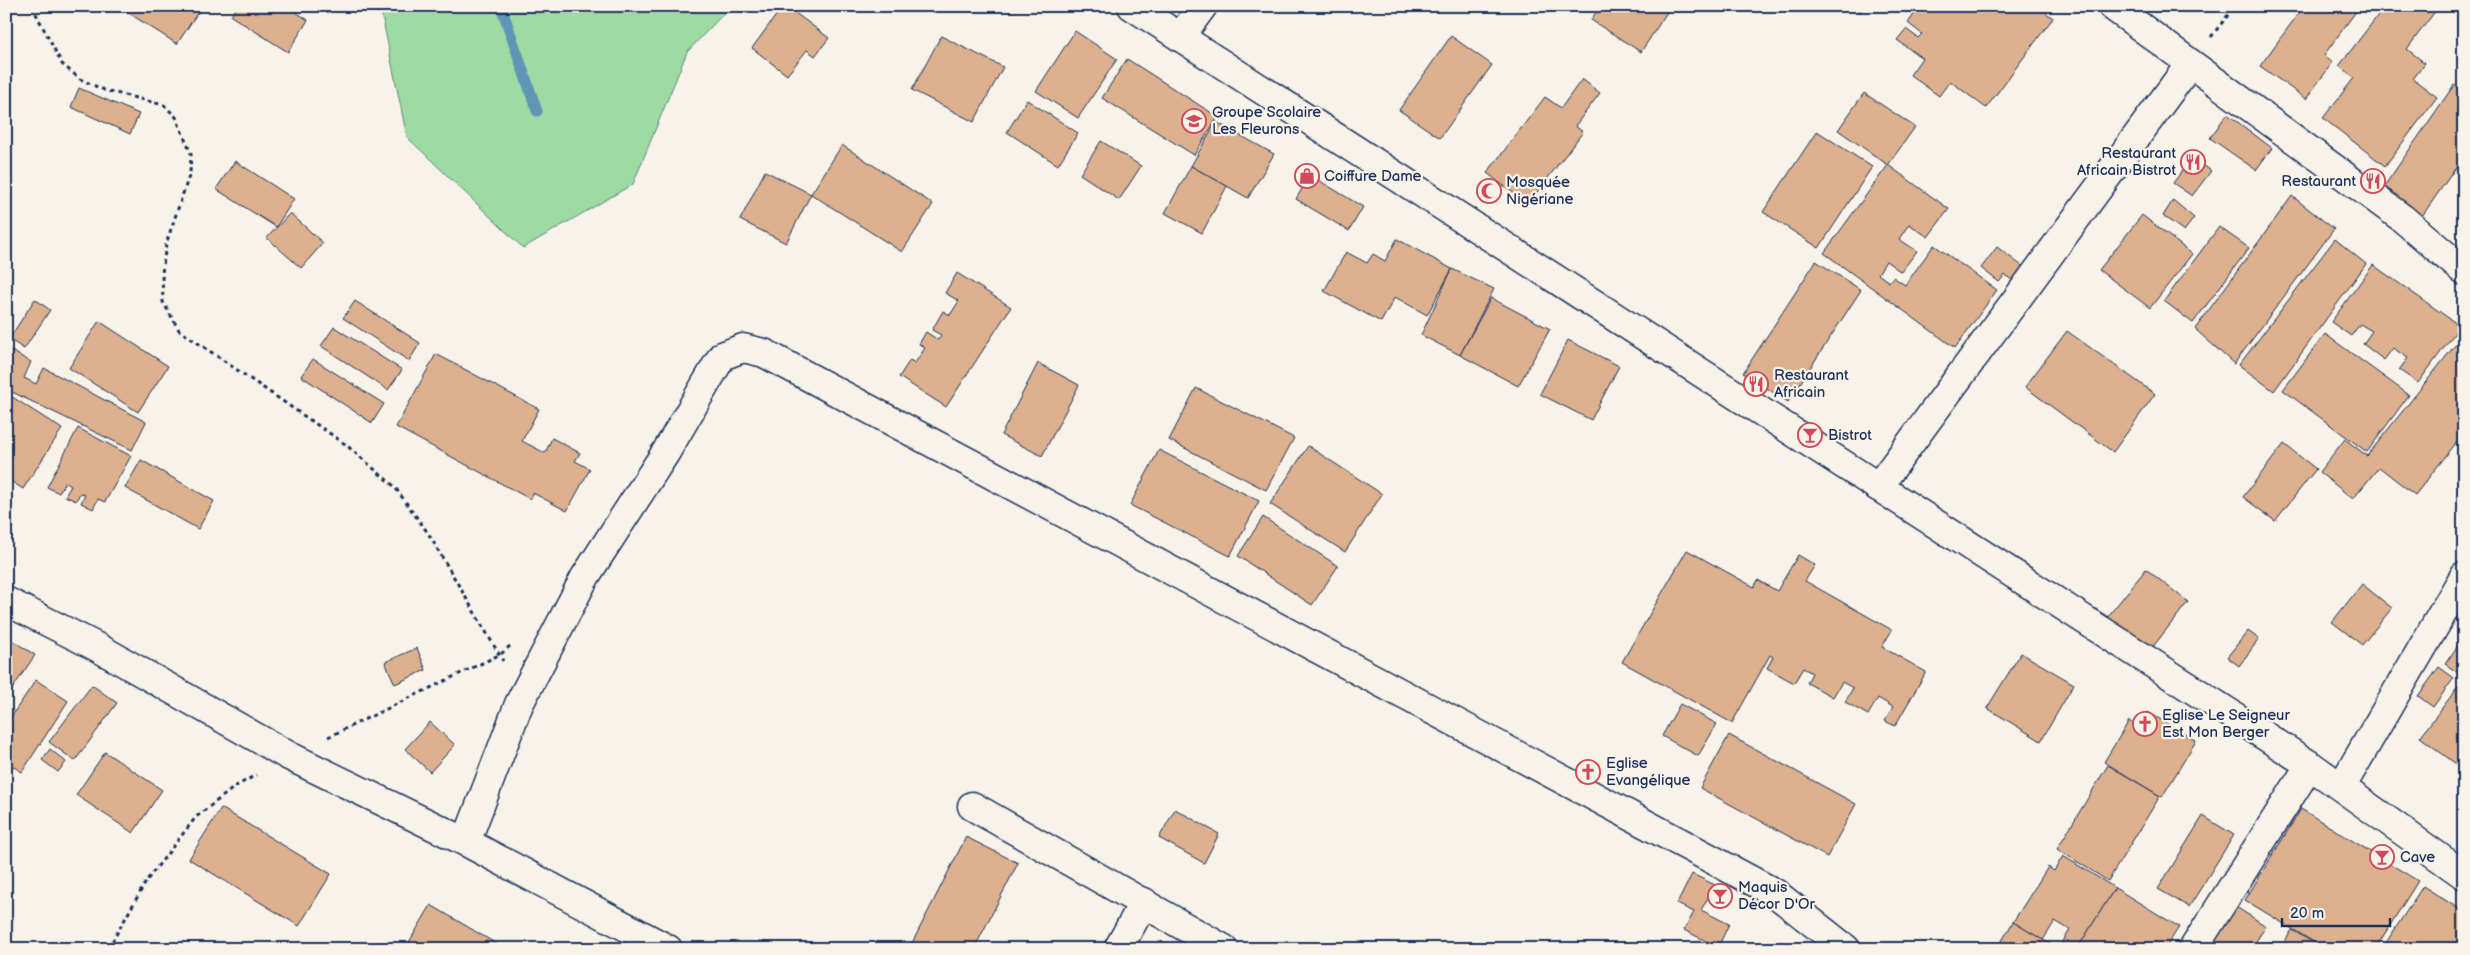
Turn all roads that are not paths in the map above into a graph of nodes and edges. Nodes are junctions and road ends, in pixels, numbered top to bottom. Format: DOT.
graph roads {
  1 [pos="1132,6"];
  2 [pos="1203,6"];
  3 [pos="2112,6"];
  4 [pos="1180,37"];
  5 [pos="2190,64"];
  6 [pos="2464,271"];
  7 [pos="1878,487"];
  8 [pos="2464,576"];
  9 [pos="6,601"];
  10 [pos="2310,765"];
  11 [pos="2342,786"];
  12 [pos="972,806"];
  13 [pos="466,842"];
  14 [pos="2464,875"];
  15 [pos="1144,902"];
  16 [pos="668,949"];
  17 [pos="1118,949"];
  18 [pos="1224,949"];
  19 [pos="1846,949"];
  20 [pos="2193,949"];
  1 -- 4 [label="street"];
  2 -- 4 [label="street"];
  3 -- 5 [label="street"];
  4 -- 7 [label="street"];
  5 -- 6 [label="street"];
  5 -- 7 [label="street"];
  7 -- 10 [label="street"];
  8 -- 11 [label="street"];
  9 -- 13 [label="street"];
  10 -- 11 [label="street"];
  10 -- 20 [label="street"];
  11 -- 14 [label="street"];
  12 -- 15 [label="street"];
  13 -- 16 [label="street"];
  13 -- 19 [label="street"];
  15 -- 17 [label="street"];
  15 -- 18 [label="street"];
}
